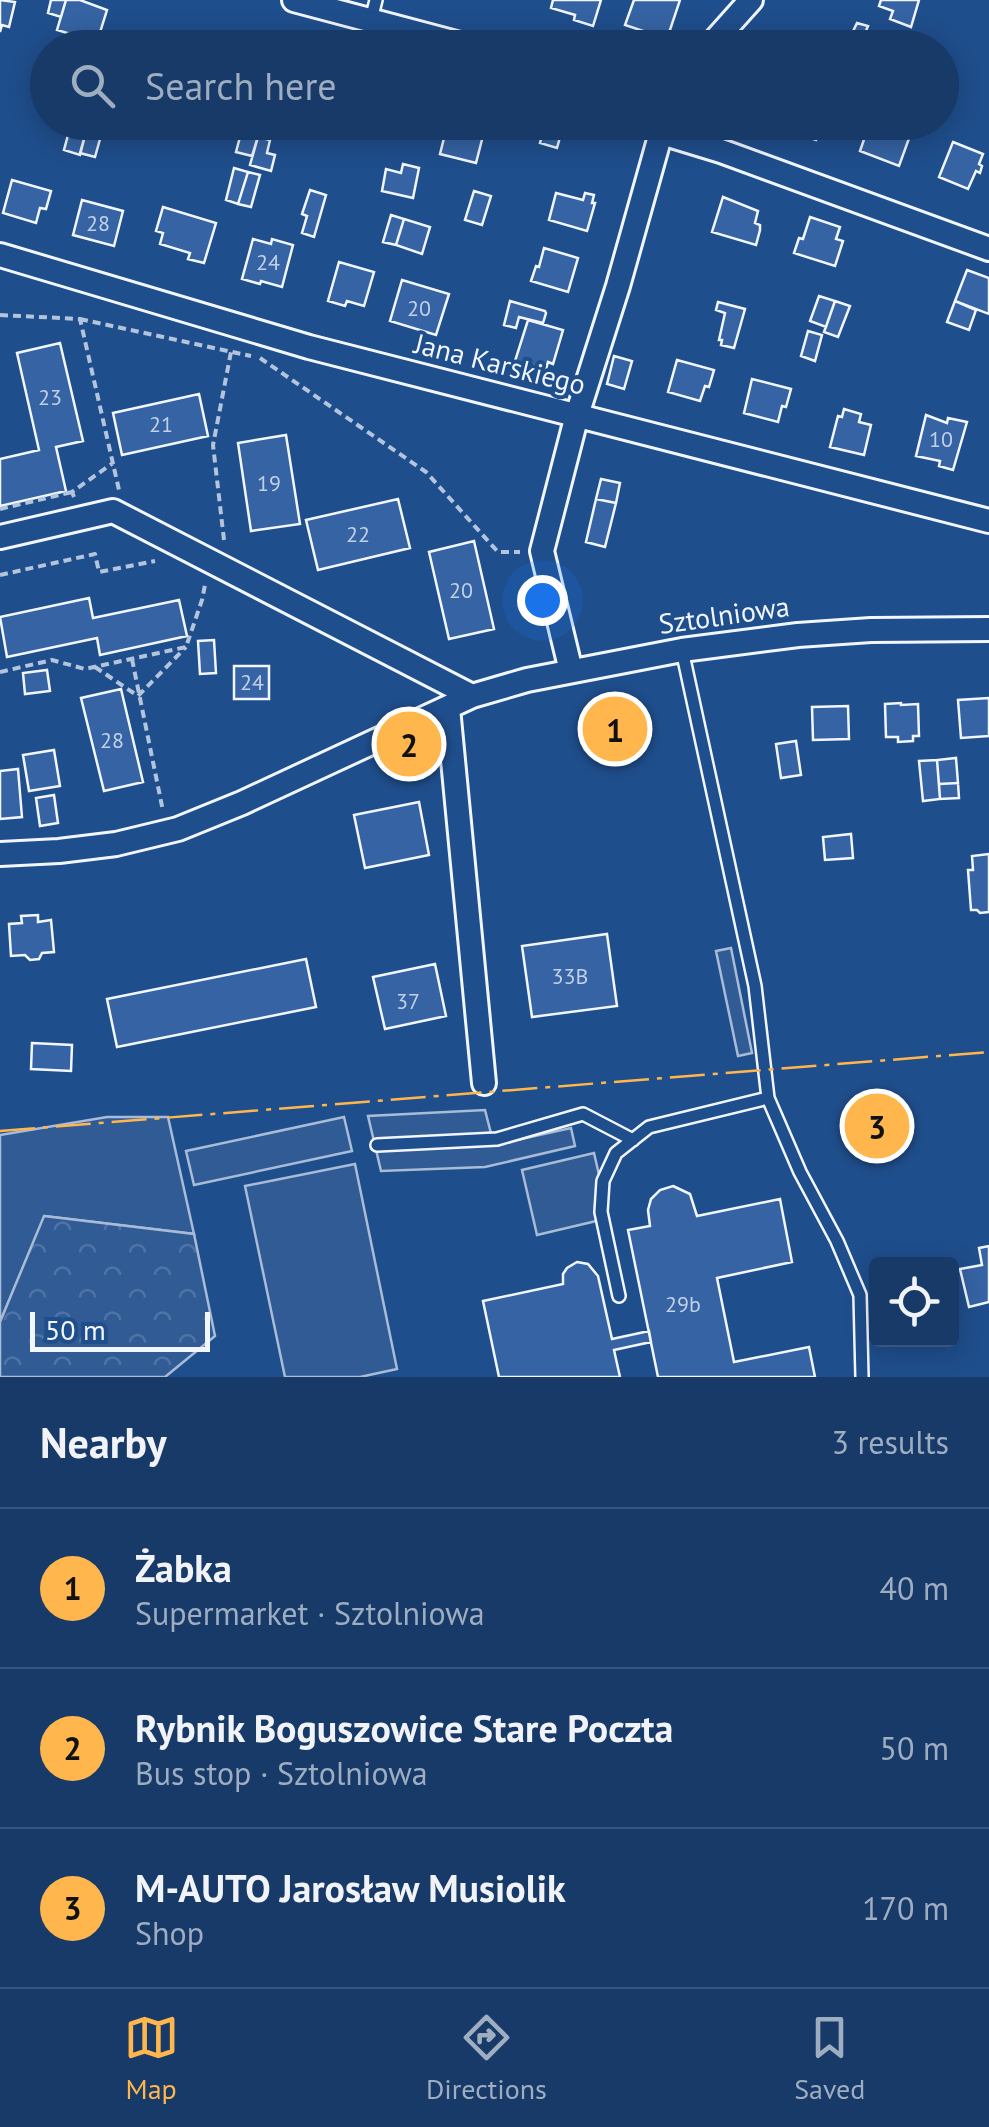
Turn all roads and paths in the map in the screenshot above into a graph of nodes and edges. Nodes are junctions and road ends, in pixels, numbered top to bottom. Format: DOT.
graph roads {
  1 [pos="294,0"];
  2 [pos="751,0"];
  3 [pos="374,10"];
  4 [pos="427,30"];
  5 [pos="724,30"];
  6 [pos="660,140"];
  7 [pos="695,140"];
  8 [pos="989,249"];
  9 [pos="0,255"];
  10 [pos="0,315"];
  11 [pos="80,319"];
  12 [pos="231,352"];
  13 [pos="577,414"];
  14 [pos="113,464"];
  15 [pos="72,492"];
  16 [pos="0,509"];
  17 [pos="126,517"];
  18 [pos="78,519"];
  19 [pos="989,520"];
  20 [pos="0,537"];
  21 [pos="542,552"];
  22 [pos="168,558"];
  23 [pos="218,565"];
  24 [pos="0,575"];
  25 [pos="989,629"];
  26 [pos="186,647"];
  27 [pos="682,650"];
  28 [pos="132,659"];
  29 [pos="95,667"];
  30 [pos="571,671"];
  31 [pos="0,672"];
  32 [pos="138,696"];
  33 [pos="472,696"];
  34 [pos="448,708"];
  35 [pos="168,832"];
  36 [pos="0,854"];
  37 [pos="484,1084"];
  38 [pos="768,1098"];
  39 [pos="633,1140"];
  40 [pos="378,1145"];
  41 [pos="619,1296"];
  42 [pos="862,1377"];
  1 -- 3 [label="street"];
  2 -- 5 [label="street"];
  3 -- 4 [label="street"];
  6 -- 13 [label="street"];
  7 -- 8 [label="street"];
  9 -- 13 [label="street, Jana Karskiego"];
  10 -- 11 [label="path"];
  11 -- 12 [label="path"];
  11 -- 14 [label="path"];
  12 -- 21 [label="path"];
  12 -- 23 [label="path"];
  13 -- 19 [label="street, Jana Karskiego"];
  13 -- 21 [label="street"];
  14 -- 15 [label="path"];
  14 -- 17 [label="path"];
  15 -- 16 [label="path"];
  15 -- 18 [label="path"];
  17 -- 18 [label="street"];
  17 -- 23 [label="street"];
  18 -- 20 [label="street"];
  21 -- 30 [label="street"];
  22 -- 24 [label="path"];
  23 -- 26 [label="path"];
  23 -- 33 [label="street"];
  25 -- 27 [label="street, Sztolniowa"];
  26 -- 28 [label="path"];
  26 -- 32 [label="path"];
  27 -- 30 [label="street, Sztolniowa"];
  27 -- 38 [label="lane"];
  28 -- 29 [label="path"];
  28 -- 32 [label="path"];
  29 -- 31 [label="path"];
  29 -- 32 [label="path"];
  30 -- 33 [label="street, Sztolniowa"];
  32 -- 35 [label="path"];
  33 -- 34 [label="street, Sztolniowa"];
  34 -- 35 [label="street, Sztolniowa"];
  34 -- 37 [label="street"];
  35 -- 36 [label="street, Sztolniowa"];
  38 -- 39 [label="lane"];
  38 -- 42 [label="lane"];
  39 -- 40 [label="lane"];
  39 -- 41 [label="lane"];
}
